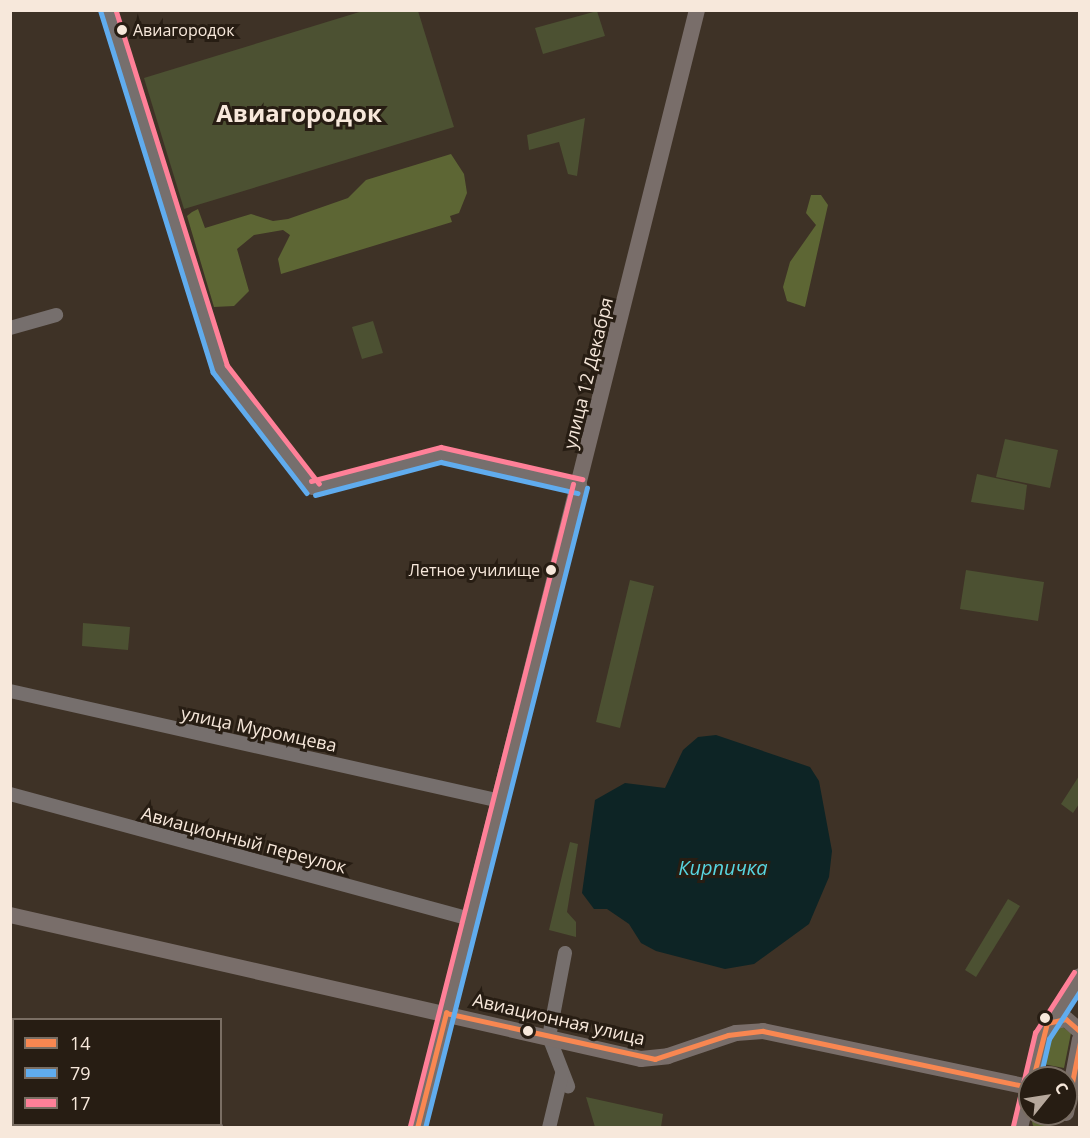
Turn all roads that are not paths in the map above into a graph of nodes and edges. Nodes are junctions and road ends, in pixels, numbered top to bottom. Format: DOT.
graph roads {
  1 [pos="108,10"];
  2 [pos="697,10"];
  3 [pos="56,315"];
  4 [pos="10,328"];
  5 [pos="580,486"];
  6 [pos="10,691"];
  7 [pos="10,794"];
  8 [pos="500,801"];
  9 [pos="10,915"];
  10 [pos="470,919"];
  11 [pos="565,953"];
  12 [pos="1080,976"];
  13 [pos="446,1013"];
  14 [pos="1047,1023"];
  15 [pos="1080,1031"];
  16 [pos="549,1037"];
  17 [pos="1080,1039"];
  18 [pos="1034,1066"];
  19 [pos="1075,1066"];
  20 [pos="1018,1085"];
  21 [pos="417,1128"];
  22 [pos="549,1128"];
  1 -- 5 [label="street"];
  2 -- 5 [label="main road, улица 12 Декабря"];
  3 -- 4 [label="street"];
  5 -- 8 [label="main road, улица 12 Декабря"];
  6 -- 8 [label="street, улица Муромцева"];
  7 -- 10 [label="street, Авиационный переулок"];
  8 -- 10 [label="main road, улица 12 Декабря"];
  9 -- 13 [label="main road, Авиационная улица"];
  10 -- 13 [label="main road, улица 12 Декабря"];
  11 -- 16 [label="street"];
  12 -- 14 [label="main road"];
  13 -- 16 [label="main road, Авиационная улица"];
  13 -- 21 [label="main road, улица 12 Декабря"];
  14 -- 15 [label="main road"];
  14 -- 18 [label="main road"];
  16 -- 20 [label="main road, Авиационная улица"];
  16 -- 22 [label="street"];
  17 -- 19 [label="main road"];
}
